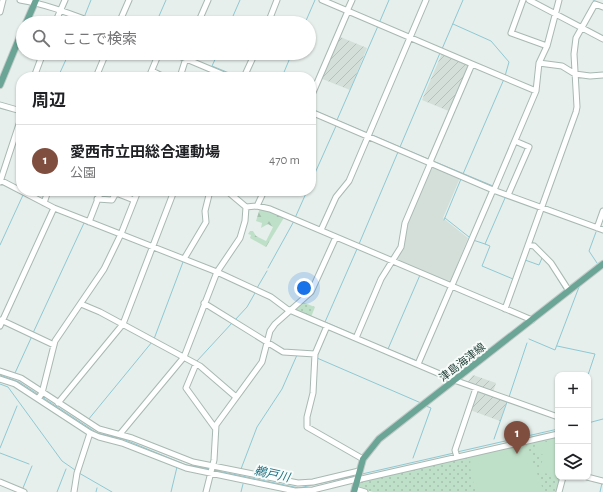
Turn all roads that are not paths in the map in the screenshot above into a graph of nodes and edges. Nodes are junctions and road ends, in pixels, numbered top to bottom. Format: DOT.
graph roads {
  1 [pos="3,0"];
  2 [pos="20,0"];
  3 [pos="65,0"];
  4 [pos="128,0"];
  5 [pos="208,0"];
  6 [pos="277,0"];
  7 [pos="322,0"];
  8 [pos="352,0"];
  9 [pos="426,0"];
  10 [pos="523,0"];
  11 [pos="529,0"];
  12 [pos="558,0"];
  13 [pos="35,1"];
  14 [pos="603,8"];
  15 [pos="60,10"];
  16 [pos="347,11"];
  17 [pos="0,12"];
  18 [pos="556,13"];
  19 [pos="29,16"];
  20 [pos="58,16"];
  21 [pos="76,16"];
  22 [pos="122,16"];
  23 [pos="201,16"];
  24 [pos="271,16"];
  25 [pos="581,27"];
  26 [pos="410,37"];
  27 [pos="603,39"];
  28 [pos="16,46"];
  29 [pos="547,46"];
  30 [pos="40,60"];
  31 [pos="103,60"];
  32 [pos="156,60"];
  33 [pos="185,60"];
  34 [pos="194,60"];
  35 [pos="252,60"];
  36 [pos="539,63"];
  37 [pos="472,64"];
  38 [pos="152,71"];
  39 [pos="36,72"];
  40 [pos="98,72"];
  41 [pos="181,72"];
  42 [pos="219,72"];
  43 [pos="246,72"];
  44 [pos="576,74"];
  45 [pos="603,75"];
  46 [pos="0,85"];
  47 [pos="316,85"];
  48 [pos="536,91"];
  49 [pos="0,105"];
  50 [pos="16,110"];
  51 [pos="316,114"];
  52 [pos="16,133"];
  53 [pos="368,136"];
  54 [pos="515,141"];
  55 [pos="431,162"];
  56 [pos="0,181"];
  57 [pos="16,189"];
  58 [pos="493,190"];
  59 [pos="508,195"];
  60 [pos="30,196"];
  61 [pos="46,196"];
  62 [pos="99,196"];
  63 [pos="113,196"];
  64 [pos="124,196"];
  65 [pos="136,196"];
  66 [pos="172,196"];
  67 [pos="209,196"];
  68 [pos="233,196"];
  69 [pos="262,196"];
  70 [pos="98,199"];
  71 [pos="134,200"];
  72 [pos="44,203"];
  73 [pos="257,206"];
  74 [pos="246,207"];
  75 [pos="54,208"];
  76 [pos="541,208"];
  77 [pos="603,211"];
  78 [pos="603,219"];
  79 [pos="89,222"];
  80 [pos="600,229"];
  81 [pos="321,230"];
  82 [pos="120,234"];
  83 [pos="336,237"];
  84 [pos="528,245"];
  85 [pos="153,246"];
  86 [pos="184,259"];
  87 [pos="393,261"];
  88 [pos="603,264"];
  89 [pos="217,272"];
  90 [pos="451,286"];
  91 [pos="569,291"];
  92 [pos="204,303"];
  93 [pos="81,304"];
  94 [pos="505,309"];
  95 [pos="291,311"];
  96 [pos="1,320"];
  97 [pos="532,320"];
  98 [pos="123,324"];
  99 [pos="0,326"];
  100 [pos="327,326"];
  101 [pos="356,338"];
  102 [pos="267,343"];
  103 [pos="54,345"];
  104 [pos="315,354"];
  105 [pos="184,357"];
  106 [pos="196,364"];
  107 [pos="418,364"];
  108 [pos="0,371"];
  109 [pos="0,380"];
  110 [pos="454,380"];
  111 [pos="476,388"];
  112 [pos="42,392"];
  113 [pos="236,397"];
  114 [pos="38,399"];
  115 [pos="58,403"];
  116 [pos="555,416"];
  117 [pos="215,428"];
  118 [pos="90,433"];
  119 [pos="120,434"];
  120 [pos="555,435"];
  121 [pos="456,454"];
  122 [pos="363,459"];
  123 [pos="212,466"];
  124 [pos="211,473"];
  125 [pos="358,476"];
  126 [pos="591,478"];
  127 [pos="562,480"];
  128 [pos="603,481"];
  129 [pos="0,482"];
  130 [pos="21,491"];
  131 [pos="354,491"];
  132 [pos="74,492"];
  133 [pos="206,492"];
  134 [pos="365,492"];
  135 [pos="559,492"];
  1 -- 17 [label="street"];
  2 -- 13 [label="street"];
  3 -- 15 [label="street"];
  4 -- 22 [label="street"];
  5 -- 23 [label="street"];
  6 -- 24 [label="street"];
  7 -- 16 [label="street"];
  8 -- 16 [label="street"];
  9 -- 26 [label="street"];
  10 -- 29 [label="street"];
  11 -- 18 [label="street"];
  12 -- 18 [label="street"];
  13 -- 15 [label="street"];
  13 -- 19 [label="main road"];
  14 -- 25 [label="street"];
  15 -- 20 [label="street"];
  15 -- 21 [label="street"];
  16 -- 26 [label="street"];
  16 -- 47 [label="street"];
  18 -- 25 [label="street"];
  18 -- 29 [label="street"];
  25 -- 27 [label="street"];
  25 -- 44 [label="street"];
  26 -- 37 [label="street"];
  26 -- 53 [label="street"];
  28 -- 46 [label="main road"];
  29 -- 36 [label="street"];
  30 -- 39 [label="street"];
  31 -- 40 [label="street"];
  32 -- 38 [label="street"];
  33 -- 41 [label="street"];
  34 -- 42 [label="street"];
  35 -- 43 [label="street"];
  36 -- 44 [label="street"];
  36 -- 48 [label="street"];
  37 -- 48 [label="street"];
  37 -- 55 [label="street"];
  44 -- 45 [label="street"];
  44 -- 76 [label="street"];
  48 -- 54 [label="street"];
  49 -- 50 [label="street"];
  51 -- 53 [label="street"];
  52 -- 56 [label="street"];
  53 -- 55 [label="street"];
  53 -- 81 [label="street"];
  54 -- 58 [label="street"];
  54 -- 59 [label="street"];
  55 -- 58 [label="street"];
  55 -- 87 [label="street"];
  56 -- 57 [label="street"];
  58 -- 59 [label="street"];
  58 -- 90 [label="street"];
  59 -- 76 [label="street"];
  60 -- 72 [label="street"];
  61 -- 72 [label="street"];
  62 -- 70 [label="street"];
  63 -- 70 [label="street"];
  64 -- 71 [label="street"];
  65 -- 71 [label="street"];
  66 -- 85 [label="street"];
  67 -- 86 [label="street"];
  68 -- 74 [label="street"];
  69 -- 73 [label="street"];
  70 -- 79 [label="street"];
  71 -- 82 [label="street"];
  72 -- 75 [label="street"];
  73 -- 74 [label="street"];
  73 -- 81 [label="street"];
  74 -- 89 [label="street"];
  75 -- 79 [label="street"];
  75 -- 96 [label="street"];
  76 -- 80 [label="street"];
  76 -- 84 [label="street"];
  77 -- 80 [label="street"];
  78 -- 80 [label="street"];
  79 -- 82 [label="street"];
  81 -- 83 [label="street"];
  82 -- 85 [label="street"];
  82 -- 93 [label="street"];
  83 -- 87 [label="street"];
  83 -- 95 [label="street"];
  84 -- 91 [label="street"];
  84 -- 94 [label="street"];
  85 -- 86 [label="street"];
  85 -- 98 [label="street"];
  86 -- 89 [label="street"];
  87 -- 90 [label="street"];
  87 -- 101 [label="street"];
  88 -- 91 [label="main road, 津島海津線"];
  89 -- 92 [label="street"];
  89 -- 95 [label="street"];
  90 -- 94 [label="street"];
  90 -- 107 [label="street"];
  91 -- 97 [label="main road, 津島海津線"];
  92 -- 102 [label="street"];
  92 -- 105 [label="street"];
  93 -- 98 [label="street"];
  93 -- 103 [label="street"];
  94 -- 97 [label="street"];
  95 -- 100 [label="street"];
  95 -- 102 [label="street"];
  96 -- 99 [label="street"];
  96 -- 103 [label="street"];
  97 -- 110 [label="main road, 津島海津線"];
  98 -- 105 [label="street"];
  98 -- 115 [label="street"];
  100 -- 101 [label="street"];
  100 -- 104 [label="street"];
  101 -- 107 [label="street"];
  102 -- 104 [label="street"];
  102 -- 113 [label="street"];
  103 -- 112 [label="street"];
  104 -- 122 [label="street"];
  105 -- 106 [label="street"];
  105 -- 119 [label="street"];
  106 -- 113 [label="street"];
  106 -- 117 [label="street"];
  107 -- 110 [label="street"];
  108 -- 112 [label="street"];
  109 -- 114 [label="street"];
  110 -- 111 [label="street"];
  110 -- 122 [label="main road, 津島海津線"];
  111 -- 116 [label="street"];
  111 -- 121 [label="street"];
  112 -- 114 [label="street"];
  112 -- 115 [label="street"];
  113 -- 117 [label="street"];
  114 -- 118 [label="street"];
  115 -- 119 [label="street"];
  117 -- 123 [label="street"];
  118 -- 124 [label="street"];
  118 -- 132 [label="street"];
  119 -- 123 [label="street"];
  120 -- 121 [label="street"];
  121 -- 125 [label="street"];
  122 -- 125 [label="main road, 津島海津線"];
  123 -- 124 [label="street"];
  123 -- 125 [label="street"];
  124 -- 125 [label="street"];
  124 -- 133 [label="street"];
  125 -- 131 [label="main road, 津島海津線"];
  126 -- 128 [label="street"];
  127 -- 135 [label="street"];
  129 -- 130 [label="street"];
  131 -- 134 [label="street"];
}
